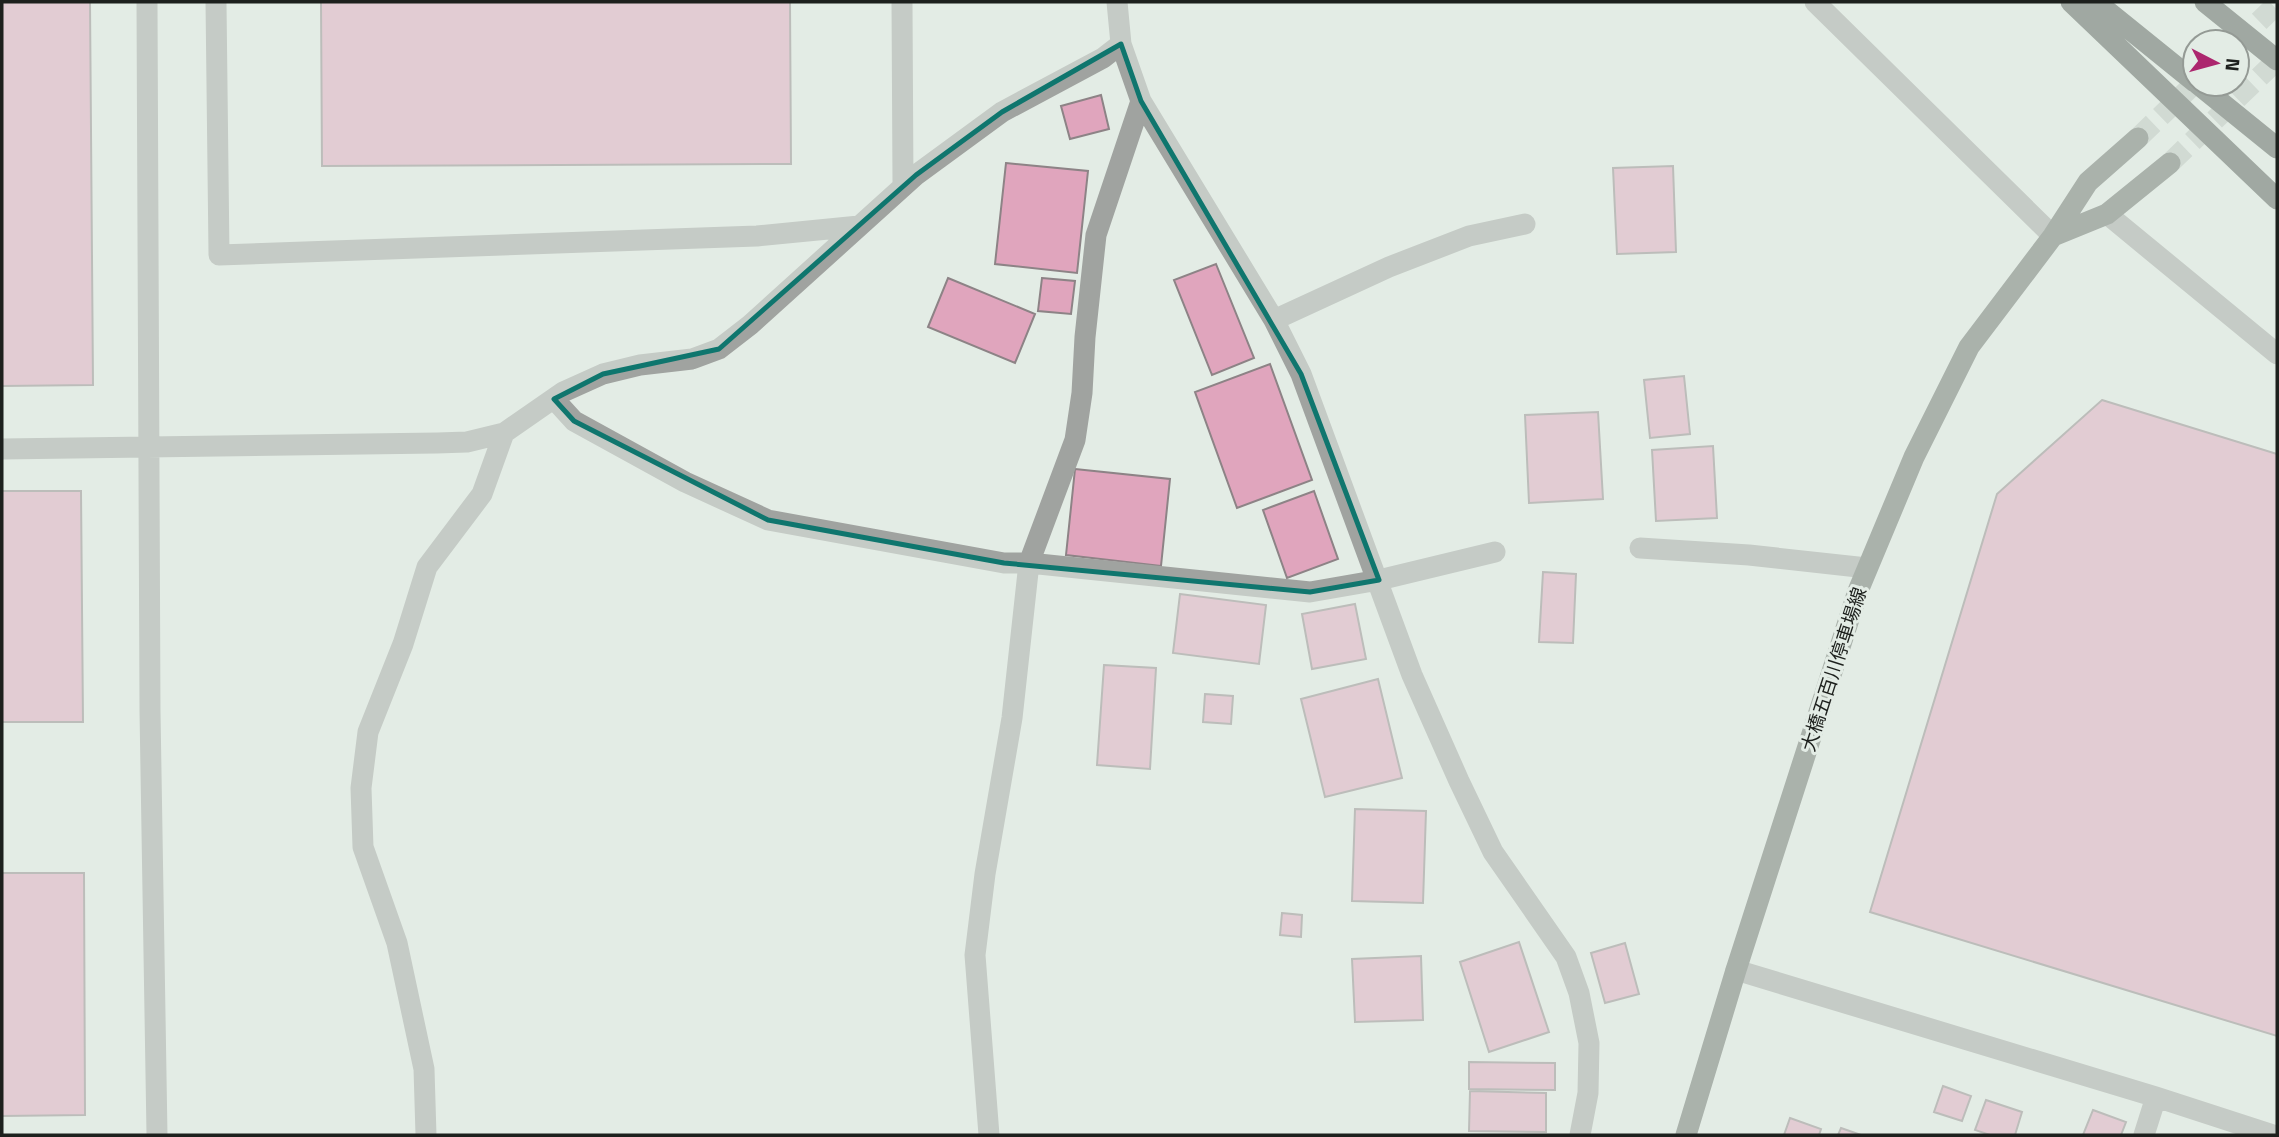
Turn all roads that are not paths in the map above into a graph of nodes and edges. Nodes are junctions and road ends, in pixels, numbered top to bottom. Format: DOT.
graph roads {
  1 [pos="147,2"];
  2 [pos="216,2"];
  3 [pos="902,2"];
  4 [pos="1117,2"];
  5 [pos="1815,2"];
  6 [pos="2071,2"];
  7 [pos="2096,2"];
  8 [pos="2205,2"];
  9 [pos="1121,44"];
  10 [pos="2277,60"];
  11 [pos="2181,70"];
  12 [pos="2215,98"];
  13 [pos="1141,101"];
  14 [pos="2138,138"];
  15 [pos="2277,148"];
  16 [pos="2170,163"];
  17 [pos="903,186"];
  18 [pos="2277,199"];
  19 [pos="2107,214"];
  20 [pos="1525,224"];
  21 [pos="859,226"];
  22 [pos="2053,236"];
  23 [pos="1274,320"];
  24 [pos="2277,354"];
  25 [pos="554,399"];
  26 [pos="504,433"];
  27 [pos="150,447"];
  28 [pos="2,449"];
  29 [pos="1640,548"];
  30 [pos="1495,552"];
  31 [pos="1029,564"];
  32 [pos="1867,568"];
  33 [pos="1378,580"];
  34 [pos="1736,970"];
  35 [pos="2156,1097"];
  36 [pos="157,1135"];
  37 [pos="426,1135"];
  38 [pos="989,1135"];
  39 [pos="1580,1135"];
  40 [pos="1686,1135"];
  41 [pos="2144,1135"];
  42 [pos="2273,1135"];
  1 -- 27 [label="street"];
  2 -- 21 [label="street"];
  3 -- 17 [label="street"];
  4 -- 9 [label="street"];
  5 -- 22 [label="street"];
  6 -- 18 [label="highway"];
  7 -- 11 [label="highway"];
  8 -- 10 [label="highway"];
  9 -- 13 [label="street"];
  9 -- 17 [label="street"];
  12 -- 15 [label="highway"];
  13 -- 23 [label="street"];
  13 -- 31 [label="street"];
  14 -- 22 [label="main road, 大橋五百川停車場線"];
  16 -- 19 [label="main road"];
  17 -- 21 [label="street"];
  19 -- 22 [label="main road"];
  19 -- 24 [label="street"];
  20 -- 23 [label="street"];
  21 -- 25 [label="street"];
  22 -- 32 [label="main road, 大橋五百川停車場線"];
  23 -- 33 [label="street"];
  25 -- 26 [label="street"];
  25 -- 31 [label="street"];
  26 -- 27 [label="street"];
  26 -- 37 [label="street"];
  27 -- 28 [label="street"];
  27 -- 36 [label="street"];
  29 -- 32 [label="street"];
  30 -- 33 [label="street"];
  31 -- 33 [label="street"];
  31 -- 38 [label="street"];
  32 -- 34 [label="main road, 大橋五百川停車場線"];
  33 -- 39 [label="street"];
  34 -- 35 [label="street"];
  34 -- 40 [label="main road, 大橋五百川停車場線"];
  35 -- 41 [label="street"];
  35 -- 42 [label="street"];
}
